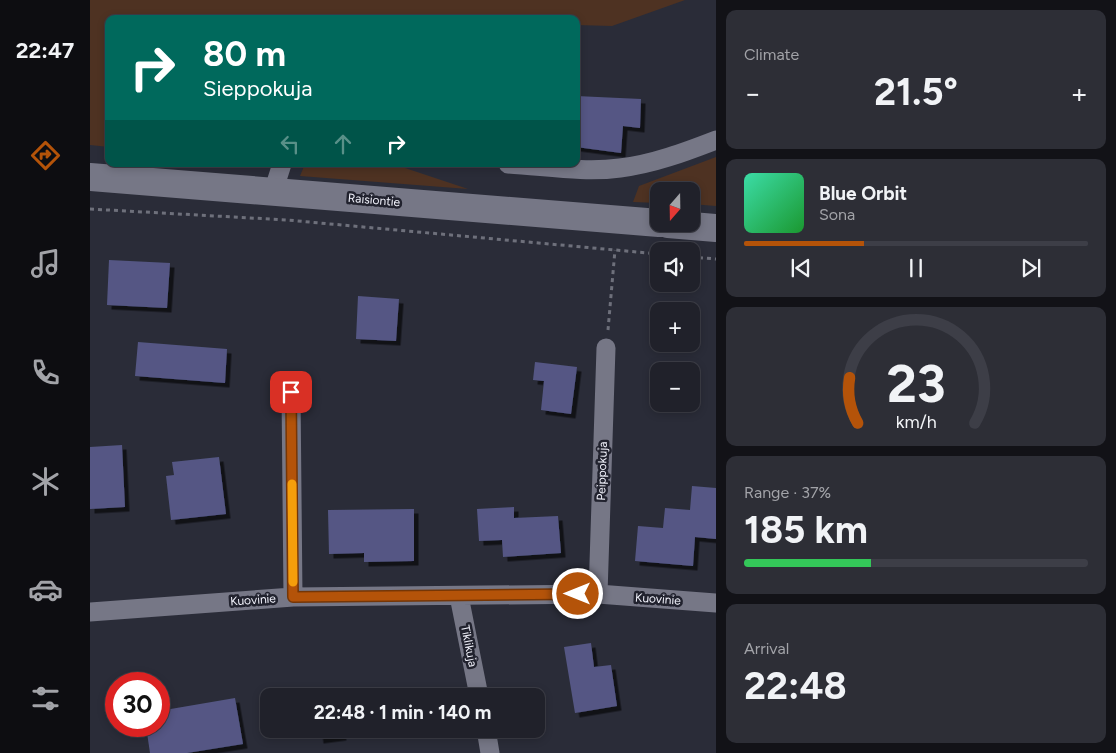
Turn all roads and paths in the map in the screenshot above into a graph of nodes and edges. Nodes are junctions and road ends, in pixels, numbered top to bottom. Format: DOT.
graph roads {
  1 [pos="716,140"];
  2 [pos="281,167"];
  3 [pos="546,167"];
  4 [pos="90,177"];
  5 [pos="273,192"];
  6 [pos="90,209"];
  7 [pos="650,222"];
  8 [pos="700,227"];
  9 [pos="716,228"];
  10 [pos="615,250"];
  11 [pos="650,253"];
  12 [pos="700,258"];
  13 [pos="716,260"];
  14 [pos="606,348"];
  15 [pos="291,392"];
  16 [pos="598,594"];
  17 [pos="459,596"];
  18 [pos="293,597"];
  19 [pos="716,603"];
  20 [pos="90,612"];
  21 [pos="477,688"];
  22 [pos="488,738"];
  23 [pos="490,753"];
  1 -- 3 [label="street"];
  2 -- 5 [label="street"];
  4 -- 5 [label="main road, Raisiontie"];
  5 -- 7 [label="main road, Raisiontie"];
  6 -- 10 [label="path"];
  8 -- 9 [label="main road"];
  10 -- 11 [label="path"];
  10 -- 14 [label="path"];
  12 -- 13 [label="path"];
  14 -- 16 [label="street, Peippokuja"];
  15 -- 18 [label="street"];
  16 -- 17 [label="street, Kuovinie"];
  16 -- 19 [label="street, Kuovinie"];
  17 -- 18 [label="street, Kuovinie"];
  17 -- 21 [label="street, Tiklikuja"];
  18 -- 20 [label="street, Kuovinie"];
  22 -- 23 [label="street"];
}
